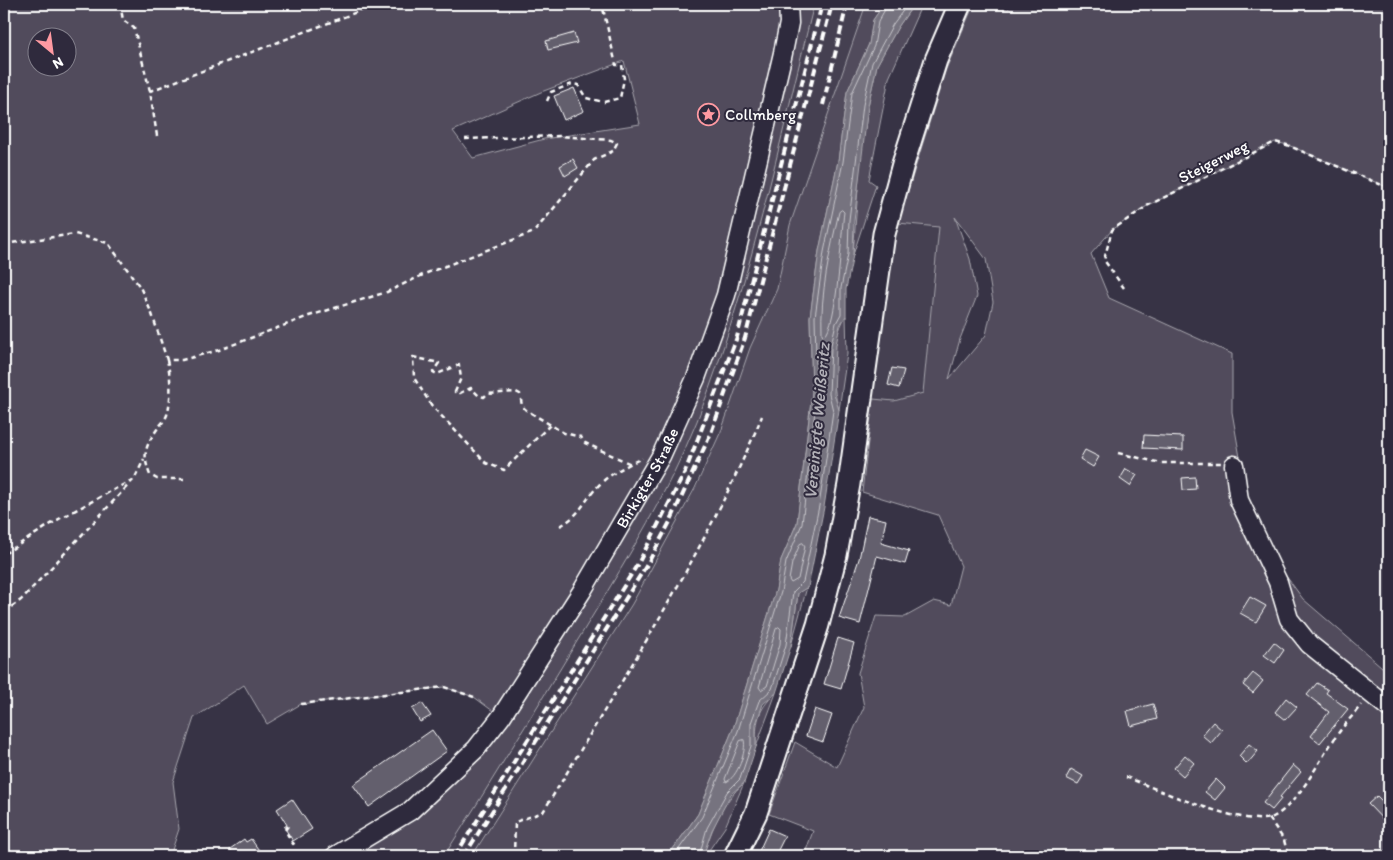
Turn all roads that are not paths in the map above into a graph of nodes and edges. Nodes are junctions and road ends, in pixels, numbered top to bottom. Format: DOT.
graph roads {
  1 [pos="788,4"];
  2 [pos="960,4"];
  3 [pos="1234,465"];
  4 [pos="1389,708"];
  5 [pos="335,856"];
  6 [pos="735,856"];
  1 -- 5 [label="street, Birkigter Straße"];
  2 -- 6 [label="main road"];
  3 -- 4 [label="street"];
}
